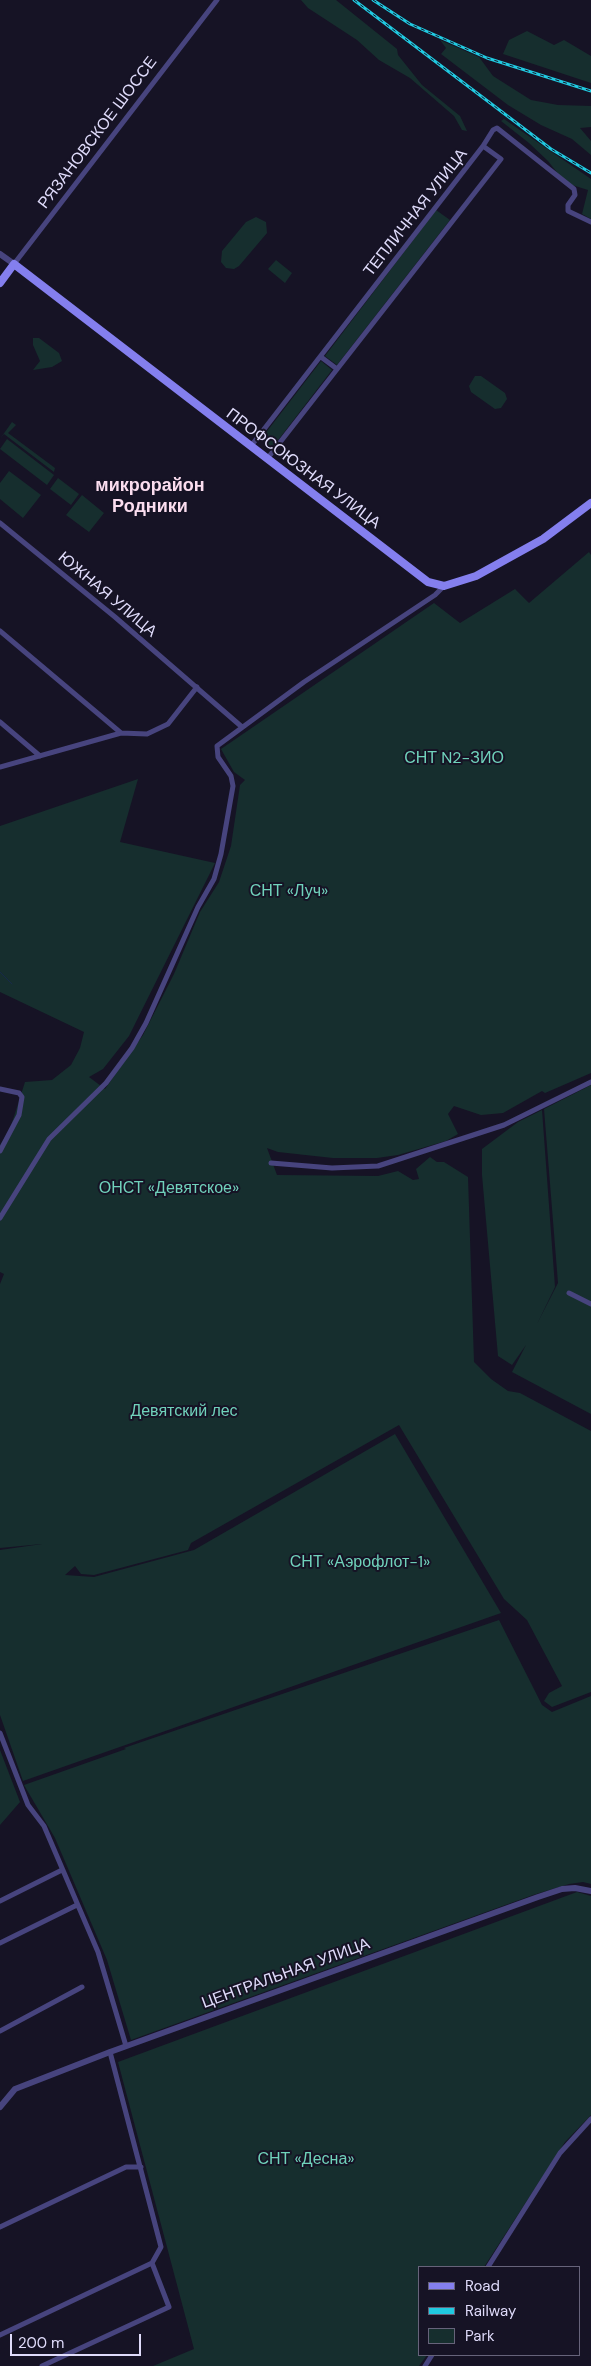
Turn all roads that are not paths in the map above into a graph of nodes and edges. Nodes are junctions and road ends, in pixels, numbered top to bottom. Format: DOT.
graph roads {
  1 [pos="217,0"];
  2 [pos="483,146"];
  3 [pos="591,222"];
  4 [pos="0,254"];
  5 [pos="14,264"];
  6 [pos="0,283"];
  7 [pos="321,356"];
  8 [pos="337,370"];
  9 [pos="251,446"];
  10 [pos="267,459"];
  11 [pos="591,503"];
  12 [pos="0,523"];
  13 [pos="444,586"];
  14 [pos="0,631"];
  15 [pos="197,687"];
  16 [pos="0,722"];
  17 [pos="242,726"];
  18 [pos="121,733"];
  19 [pos="40,756"];
  20 [pos="0,768"];
  21 [pos="591,1082"];
  22 [pos="0,1089"];
  23 [pos="0,1151"];
  24 [pos="271,1163"];
  25 [pos="0,1218"];
  26 [pos="569,1293"];
  27 [pos="591,1304"];
  28 [pos="0,1733"];
  29 [pos="62,1870"];
  30 [pos="591,1891"];
  31 [pos="0,1901"];
  32 [pos="77,1905"];
  33 [pos="0,1943"];
  34 [pos="82,1987"];
  35 [pos="0,2032"];
  36 [pos="126,2046"];
  37 [pos="110,2052"];
  38 [pos="0,2107"];
  39 [pos="591,2119"];
  40 [pos="141,2167"];
  41 [pos="0,2227"];
  42 [pos="152,2263"];
  43 [pos="489,2266"];
  44 [pos="0,2335"];
  45 [pos="42,2366"];
  1 -- 5 [label="street, РЯЗАНОВСКОЕ ШОССЕ"];
  2 -- 3 [label="street"];
  2 -- 7 [label="street, ТЕПЛИЧНАЯ УЛИЦА"];
  2 -- 8 [label="street, ТЕПЛИЧНАЯ УЛИЦА"];
  4 -- 5 [label="street"];
  5 -- 6 [label="main road, РЯЗАНОВСКОЕ ШОССЕ"];
  5 -- 9 [label="main road, ПРОФСОЮЗНАЯ УЛИЦА"];
  7 -- 8 [label="street"];
  7 -- 9 [label="street, ТЕПЛИЧНАЯ УЛИЦА"];
  8 -- 10 [label="street, ТЕПЛИЧНАЯ УЛИЦА"];
  9 -- 10 [label="main road, ПРОФСОЮЗНАЯ УЛИЦА"];
  10 -- 13 [label="main road, ПРОФСОЮЗНАЯ УЛИЦА"];
  11 -- 13 [label="main road"];
  12 -- 15 [label="street, ЮЖНАЯ УЛИЦА"];
  13 -- 17 [label="street"];
  14 -- 18 [label="street"];
  15 -- 17 [label="street, ЮЖНАЯ УЛИЦА"];
  15 -- 18 [label="street"];
  16 -- 19 [label="street"];
  17 -- 25 [label="street"];
  18 -- 19 [label="street"];
  19 -- 20 [label="street"];
  21 -- 24 [label="street"];
  22 -- 23 [label="street"];
  26 -- 27 [label="street"];
  28 -- 29 [label="street"];
  29 -- 31 [label="street"];
  29 -- 32 [label="street"];
  30 -- 36 [label="street, ЦЕНТРАЛЬНАЯ УЛИЦА"];
  32 -- 33 [label="street"];
  32 -- 36 [label="street"];
  34 -- 35 [label="street"];
  36 -- 37 [label="street, ЦЕНТРАЛЬНАЯ УЛИЦА"];
  37 -- 38 [label="street, ЦЕНТРАЛЬНАЯ УЛИЦА"];
  37 -- 40 [label="street"];
  39 -- 43 [label="street"];
  40 -- 41 [label="street"];
  40 -- 42 [label="street"];
  42 -- 44 [label="street"];
  42 -- 45 [label="street"];
}
